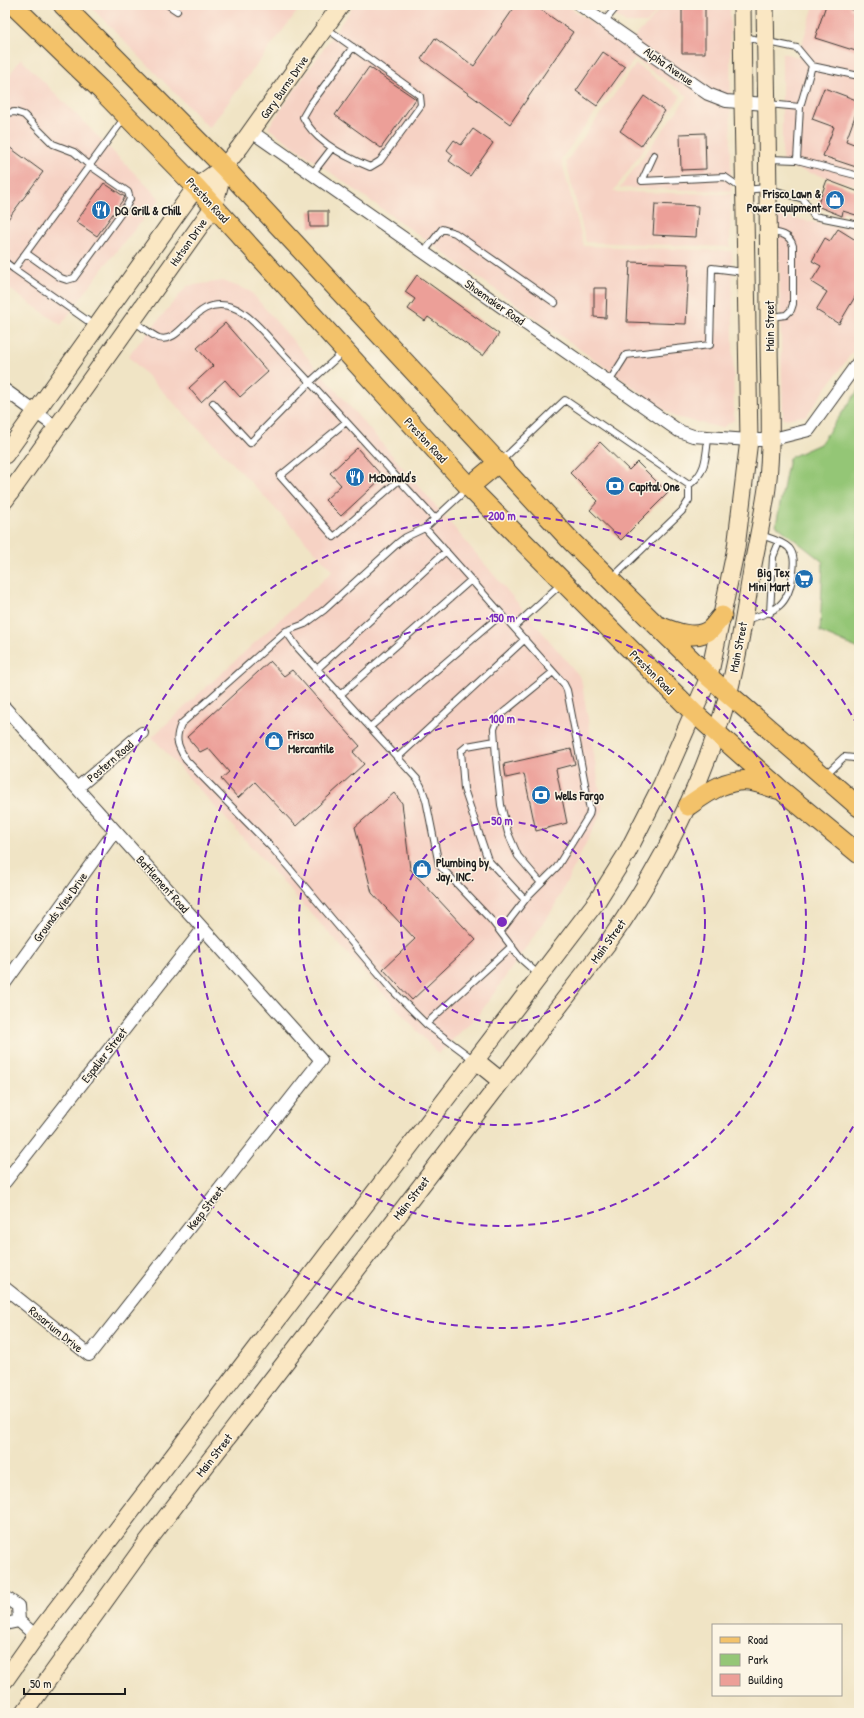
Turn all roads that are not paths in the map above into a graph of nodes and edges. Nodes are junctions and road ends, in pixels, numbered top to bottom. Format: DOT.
graph roads {
  1 [pos="13,5"];
  2 [pos="63,5"];
  3 [pos="168,5"];
  4 [pos="341,5"];
  5 [pos="580,5"];
  6 [pos="618,5"];
  7 [pos="742,5"];
  8 [pos="765,5"];
  9 [pos="177,11"];
  10 [pos="604,22"];
  11 [pos="325,27"];
  12 [pos="742,37"];
  13 [pos="766,42"];
  14 [pos="353,47"];
  15 [pos="812,66"];
  16 [pos="859,76"];
  17 [pos="742,103"];
  18 [pos="766,104"];
  19 [pos="800,107"];
  20 [pos="5,113"];
  21 [pos="126,115"];
  22 [pos="252,132"];
  23 [pos="332,148"];
  24 [pos="654,155"];
  25 [pos="767,159"];
  26 [pos="797,160"];
  27 [pos="89,165"];
  28 [pos="224,167"];
  29 [pos="312,174"];
  30 [pos="859,176"];
  31 [pos="196,187"];
  32 [pos="768,188"];
  33 [pos="744,190"];
  34 [pos="214,206"];
  35 [pos="859,225"];
  36 [pos="768,232"];
  37 [pos="424,252"];
  38 [pos="26,253"];
  39 [pos="5,262"];
  40 [pos="14,269"];
  41 [pos="746,272"];
  42 [pos="555,303"];
  43 [pos="769,317"];
  44 [pos="133,320"];
  45 [pos="96,327"];
  46 [pos="344,351"];
  47 [pos="859,361"];
  48 [pos="310,382"];
  49 [pos="609,382"];
  50 [pos="5,390"];
  51 [pos="213,403"];
  52 [pos="36,412"];
  53 [pos="346,422"];
  54 [pos="56,427"];
  55 [pos="708,438"];
  56 [pos="750,440"];
  57 [pos="769,440"];
  58 [pos="5,455"];
  59 [pos="499,462"];
  60 [pos="399,480"];
  61 [pos="689,485"];
  62 [pos="469,487"];
  63 [pos="5,500"];
  64 [pos="435,519"];
  65 [pos="425,528"];
  66 [pos="758,534"];
  67 [pos="779,542"];
  68 [pos="446,552"];
  69 [pos="471,580"];
  70 [pos="610,580"];
  71 [pos="563,582"];
  72 [pos="770,613"];
  73 [pos="502,614"];
  74 [pos="722,616"];
  75 [pos="744,620"];
  76 [pos="656,626"];
  77 [pos="514,628"];
  78 [pos="286,631"];
  79 [pos="525,639"];
  80 [pos="317,669"];
  81 [pos="553,672"];
  82 [pos="709,677"];
  83 [pos="340,695"];
  84 [pos="728,695"];
  85 [pos="5,708"];
  86 [pos="693,712"];
  87 [pos="370,727"];
  88 [pos="716,732"];
  89 [pos="142,733"];
  90 [pos="495,741"];
  91 [pos="859,751"];
  92 [pos="397,758"];
  93 [pos="857,759"];
  94 [pos="823,777"];
  95 [pos="77,788"];
  96 [pos="781,790"];
  97 [pos="688,806"];
  98 [pos="859,807"];
  99 [pos="115,831"];
  100 [pos="859,854"];
  101 [pos="541,883"];
  102 [pos="525,900"];
  103 [pos="203,929"];
  104 [pos="501,932"];
  105 [pos="512,946"];
  106 [pos="540,976"];
  107 [pos="5,983"];
  108 [pos="426,1024"];
  109 [pos="321,1060"];
  110 [pos="475,1060"];
  111 [pos="501,1081"];
  112 [pos="5,1182"];
  113 [pos="5,1288"];
  114 [pos="89,1355"];
  115 [pos="5,1597"];
  116 [pos="18,1621"];
  117 [pos="5,1624"];
  118 [pos="36,1636"];
  119 [pos="5,1680"];
  120 [pos="24,1713"];
  1 -- 21 [label="main road, Preston Road"];
  2 -- 28 [label="main road"];
  3 -- 9 [label="lane"];
  4 -- 11 [label="main road, Gary Burns Drive"];
  5 -- 10 [label="street, Alpha Avenue"];
  6 -- 10 [label="lane"];
  7 -- 12 [label="main road, Main Street"];
  8 -- 13 [label="main road, Main Street"];
  10 -- 17 [label="street, Alpha Avenue"];
  11 -- 14 [label="lane"];
  11 -- 22 [label="main road, Gary Burns Drive"];
  12 -- 13 [label="lane"];
  12 -- 17 [label="main road, Main Street"];
  13 -- 15 [label="lane"];
  13 -- 18 [label="main road, Main Street"];
  14 -- 23 [label="lane"];
  14 -- 23 [label="lane"];
  15 -- 16 [label="lane"];
  15 -- 19 [label="lane"];
  17 -- 18 [label="street, Alpha Avenue"];
  17 -- 33 [label="main road, Main Street"];
  18 -- 19 [label="lane"];
  18 -- 25 [label="main road, Main Street"];
  19 -- 26 [label="lane"];
  20 -- 27 [label="lane"];
  21 -- 27 [label="lane"];
  21 -- 31 [label="main road, Preston Road"];
  22 -- 28 [label="main road, Gary Burns Drive"];
  22 -- 29 [label="street, Shoemaker Road"];
  23 -- 29 [label="lane"];
  24 -- 33 [label="lane"];
  25 -- 26 [label="lane"];
  25 -- 32 [label="main road, Main Street"];
  26 -- 30 [label="lane"];
  27 -- 38 [label="lane"];
  27 -- 38 [label="lane"];
  28 -- 31 [label="main road"];
  28 -- 34 [label="main road, Hutson Drive"];
  28 -- 59 [label="main road"];
  29 -- 37 [label="street, Shoemaker Road"];
  31 -- 34 [label="main road, Preston Road"];
  31 -- 45 [label="main road"];
  32 -- 33 [label="lane"];
  32 -- 35 [label="lane"];
  32 -- 36 [label="main road, Main Street"];
  33 -- 41 [label="main road, Main Street"];
  34 -- 44 [label="main road, Hutson Drive"];
  34 -- 46 [label="main road, Preston Road"];
  36 -- 43 [label="main road, Main Street"];
  36 -- 43 [label="lane"];
  37 -- 42 [label="lane"];
  37 -- 49 [label="street, Shoemaker Road"];
  38 -- 40 [label="lane"];
  39 -- 40 [label="lane"];
  40 -- 45 [label="lane"];
  41 -- 49 [label="lane"];
  41 -- 56 [label="main road, Main Street"];
  43 -- 57 [label="main road, Main Street"];
  44 -- 48 [label="lane"];
  44 -- 54 [label="main road, Hutson Drive"];
  45 -- 52 [label="main road"];
  46 -- 48 [label="lane"];
  46 -- 62 [label="main road, Preston Road"];
  47 -- 57 [label="street, Shoemaker Road"];
  48 -- 51 [label="lane"];
  48 -- 53 [label="lane"];
  49 -- 55 [label="street, Shoemaker Road"];
  50 -- 52 [label="street"];
  52 -- 54 [label="street"];
  52 -- 58 [label="main road"];
  53 -- 60 [label="lane"];
  53 -- 60 [label="lane"];
  54 -- 63 [label="main road, Hutson Drive"];
  55 -- 56 [label="street, Shoemaker Road"];
  55 -- 61 [label="lane"];
  56 -- 57 [label="street, Shoemaker Road"];
  56 -- 74 [label="main road, Main Street"];
  57 -- 66 [label="main road, Main Street"];
  59 -- 61 [label="lane"];
  59 -- 62 [label="main road"];
  59 -- 70 [label="main road"];
  60 -- 64 [label="lane"];
  61 -- 70 [label="lane"];
  62 -- 64 [label="lane"];
  62 -- 71 [label="main road, Preston Road"];
  64 -- 65 [label="lane"];
  65 -- 68 [label="lane"];
  65 -- 78 [label="lane"];
  66 -- 67 [label="lane"];
  66 -- 75 [label="main road, Main Street"];
  67 -- 72 [label="lane"];
  67 -- 72 [label="lane"];
  68 -- 69 [label="lane"];
  68 -- 80 [label="lane"];
  69 -- 73 [label="lane"];
  69 -- 83 [label="lane"];
  70 -- 76 [label="main road"];
  71 -- 77 [label="lane"];
  71 -- 86 [label="main road, Preston Road"];
  72 -- 75 [label="lane"];
  73 -- 77 [label="lane"];
  73 -- 87 [label="lane"];
  74 -- 76 [label="main road"];
  74 -- 82 [label="main road, Main Street"];
  75 -- 84 [label="main road, Main Street"];
  76 -- 82 [label="main road"];
  77 -- 79 [label="lane"];
  78 -- 80 [label="lane"];
  78 -- 108 [label="lane"];
  79 -- 81 [label="lane"];
  79 -- 92 [label="lane"];
  80 -- 83 [label="lane"];
  81 -- 90 [label="lane"];
  81 -- 101 [label="lane"];
  82 -- 84 [label="main road"];
  82 -- 86 [label="main road, Main Street"];
  83 -- 87 [label="lane"];
  84 -- 88 [label="main road, Main Street"];
  84 -- 94 [label="main road"];
  85 -- 95 [label="street, Battlement Road"];
  86 -- 88 [label="main road, Preston Road"];
  86 -- 106 [label="main road, Main Street"];
  87 -- 92 [label="lane"];
  88 -- 96 [label="main road, Preston Road"];
  88 -- 97 [label="main road, Main Street"];
  89 -- 95 [label="street, Postern Road"];
  90 -- 101 [label="lane"];
  90 -- 102 [label="lane"];
  91 -- 93 [label="lane"];
  92 -- 104 [label="lane"];
  93 -- 94 [label="lane"];
  94 -- 98 [label="main road"];
  95 -- 99 [label="street, Battlement Road"];
  96 -- 97 [label="main road"];
  96 -- 100 [label="main road, Preston Road"];
  97 -- 111 [label="main road, Main Street"];
  99 -- 103 [label="street, Battlement Road"];
  99 -- 107 [label="street, Grounds View Drive"];
  101 -- 102 [label="lane"];
  102 -- 104 [label="lane"];
  103 -- 109 [label="street, Battlement Road"];
  103 -- 112 [label="street, Espalier Street"];
  104 -- 105 [label="lane"];
  105 -- 106 [label="lane"];
  105 -- 108 [label="lane"];
  106 -- 110 [label="main road, Main Street"];
  108 -- 110 [label="lane"];
  109 -- 114 [label="street, Keep Street"];
  110 -- 111 [label="main road"];
  110 -- 118 [label="main road, Main Street"];
  111 -- 120 [label="main road, Main Street"];
  113 -- 114 [label="street, Rosarium Drive"];
  115 -- 116 [label="street"];
  116 -- 117 [label="street"];
  116 -- 118 [label="street"];
  118 -- 119 [label="main road, Main Street"];
}
